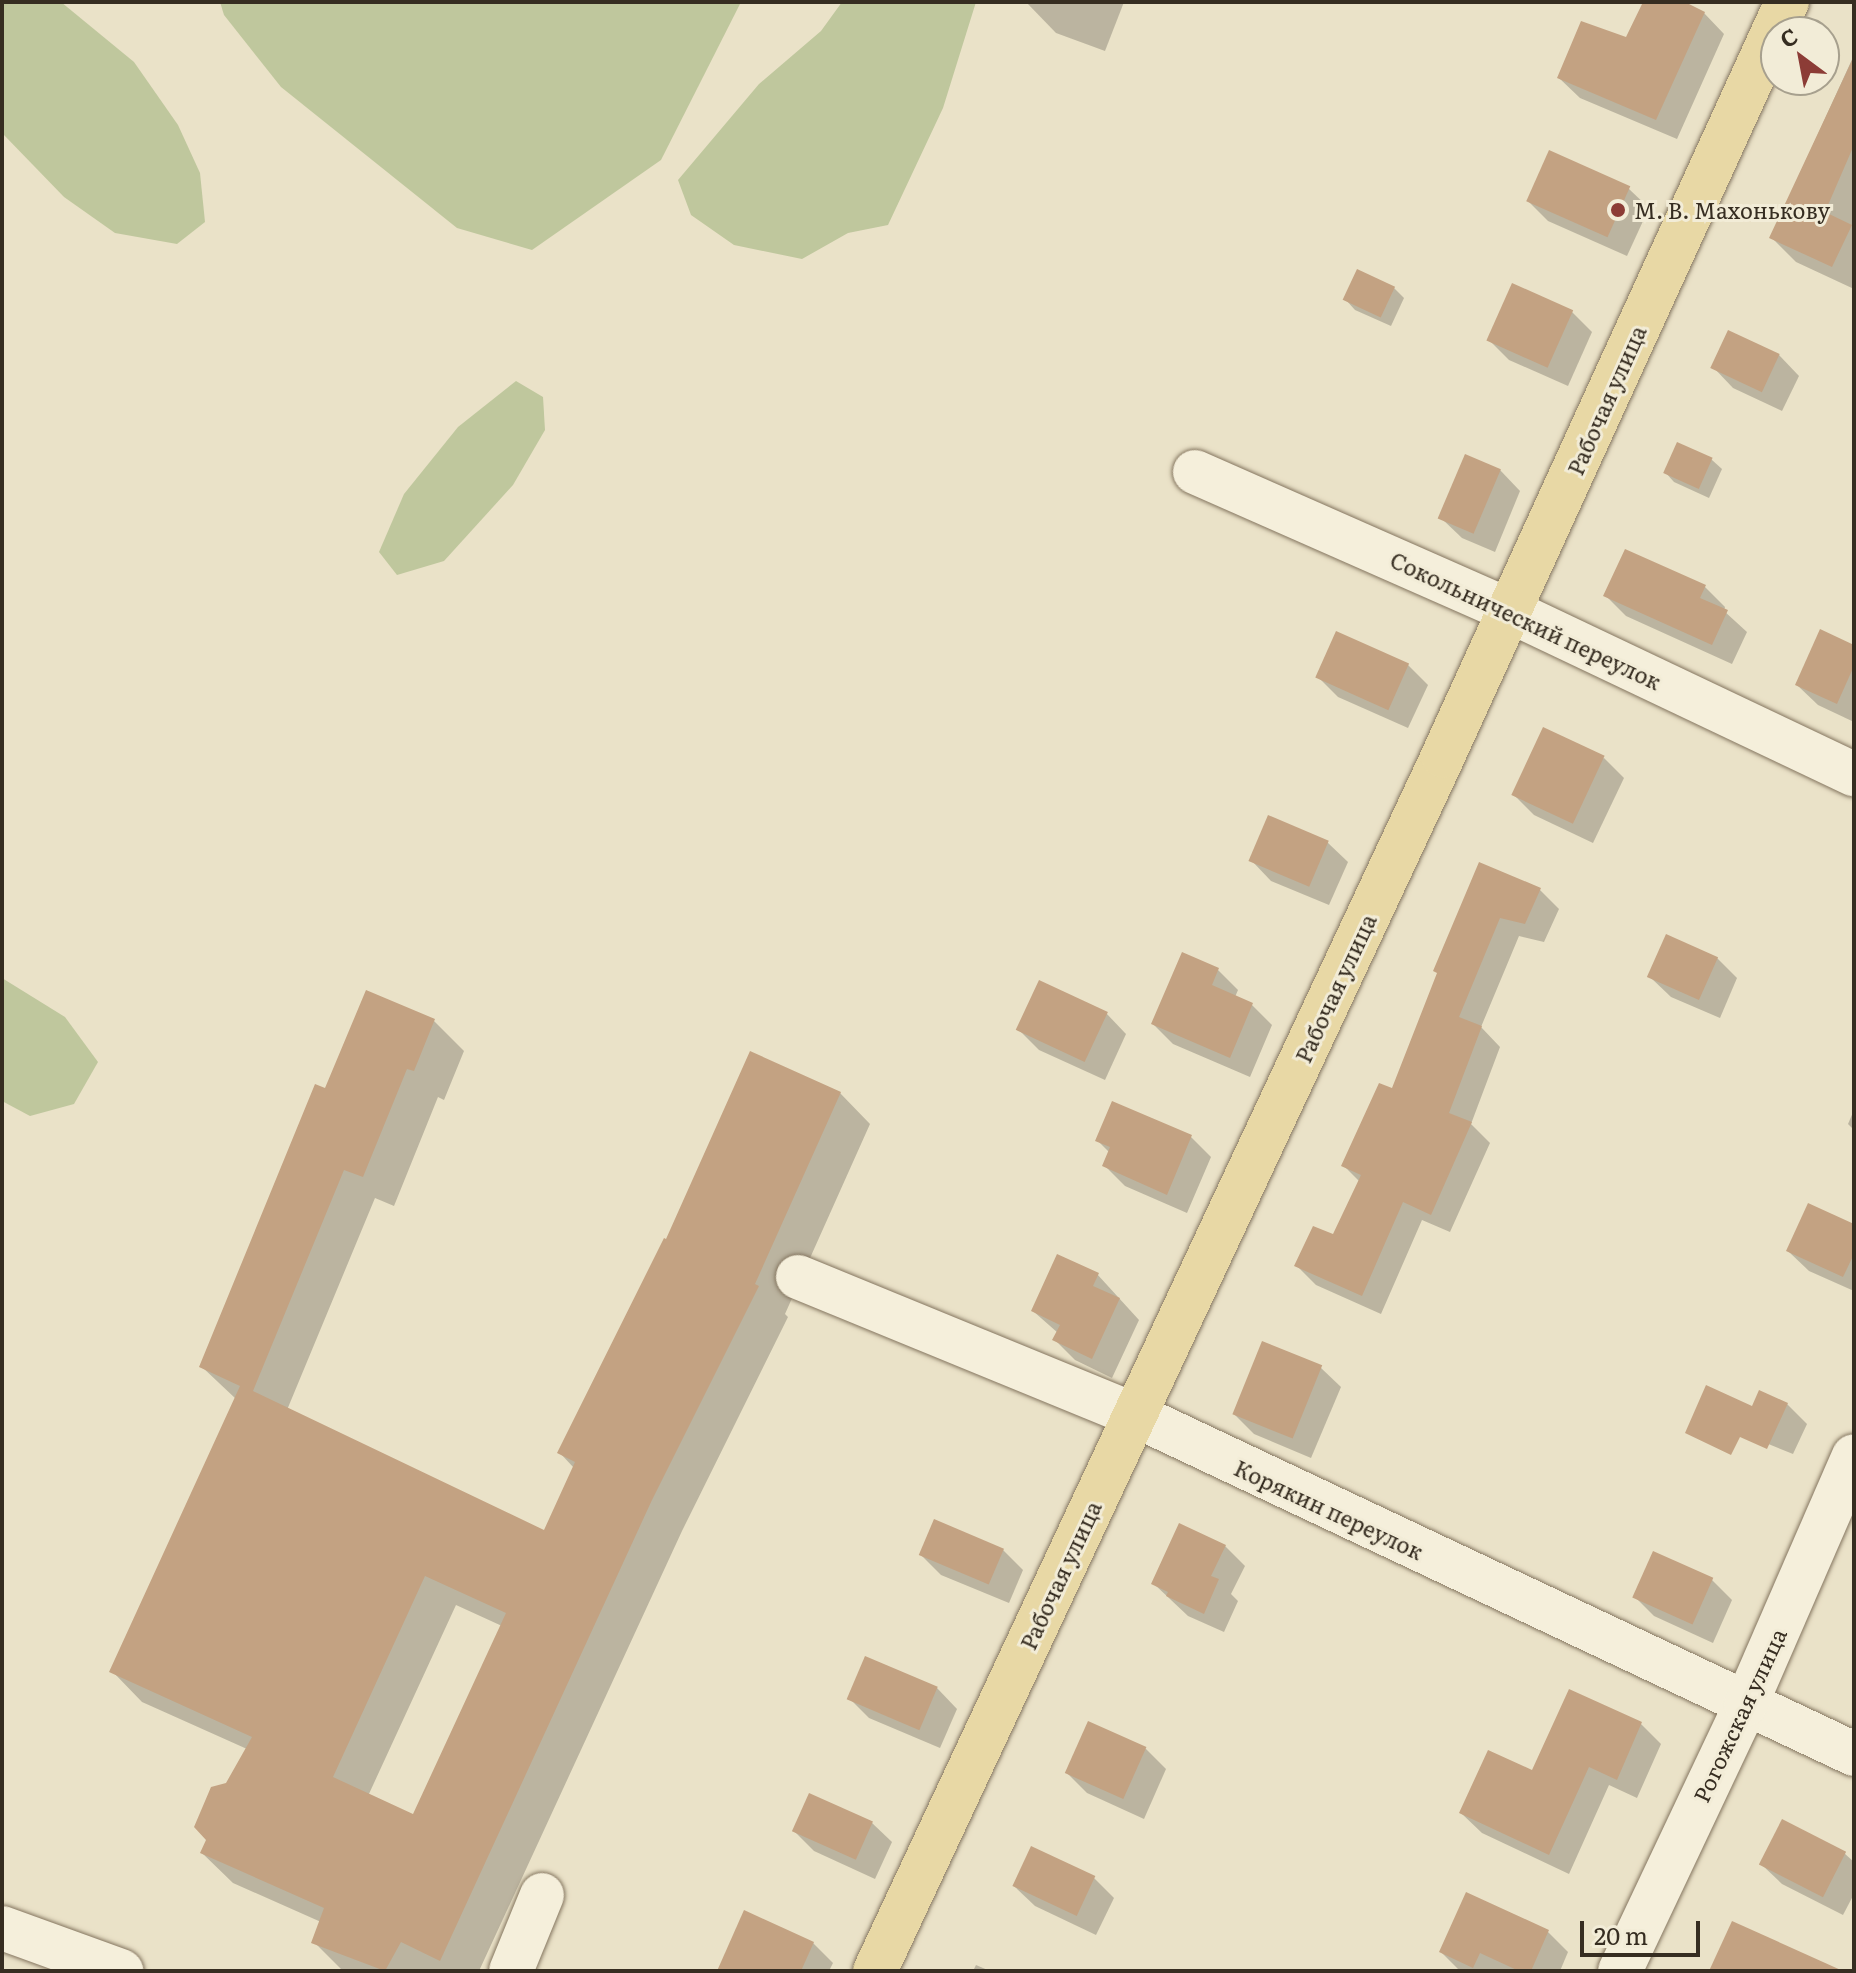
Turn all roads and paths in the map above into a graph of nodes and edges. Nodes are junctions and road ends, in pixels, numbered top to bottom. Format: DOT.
graph roads {
  1 [pos="1787,2"];
  2 [pos="1195,472"];
  3 [pos="1510,611"];
  4 [pos="1854,774"];
  5 [pos="798,1277"];
  6 [pos="1135,1415"];
  7 [pos="1854,1456"];
  8 [pos="1746,1704"];
  9 [pos="1854,1754"];
  10 [pos="542,1895"];
  11 [pos="2,1928"];
  12 [pos="121,1971"];
  13 [pos="511,1971"];
  14 [pos="875,1971"];
  15 [pos="1620,1971"];
  1 -- 3 [label="main road, Рабочая улица"];
  2 -- 3 [label="street, Сокольнический переулок"];
  3 -- 4 [label="street, Сокольнический переулок"];
  3 -- 6 [label="main road, Рабочая улица"];
  5 -- 6 [label="street, Корякин переулок"];
  6 -- 8 [label="street, Корякин переулок"];
  6 -- 14 [label="main road, Рабочая улица"];
  7 -- 8 [label="street, Рогожская улица"];
  8 -- 9 [label="street, Корякин переулок"];
  8 -- 15 [label="street, Рогожская улица"];
  10 -- 13 [label="street"];
  11 -- 12 [label="street"];
}
